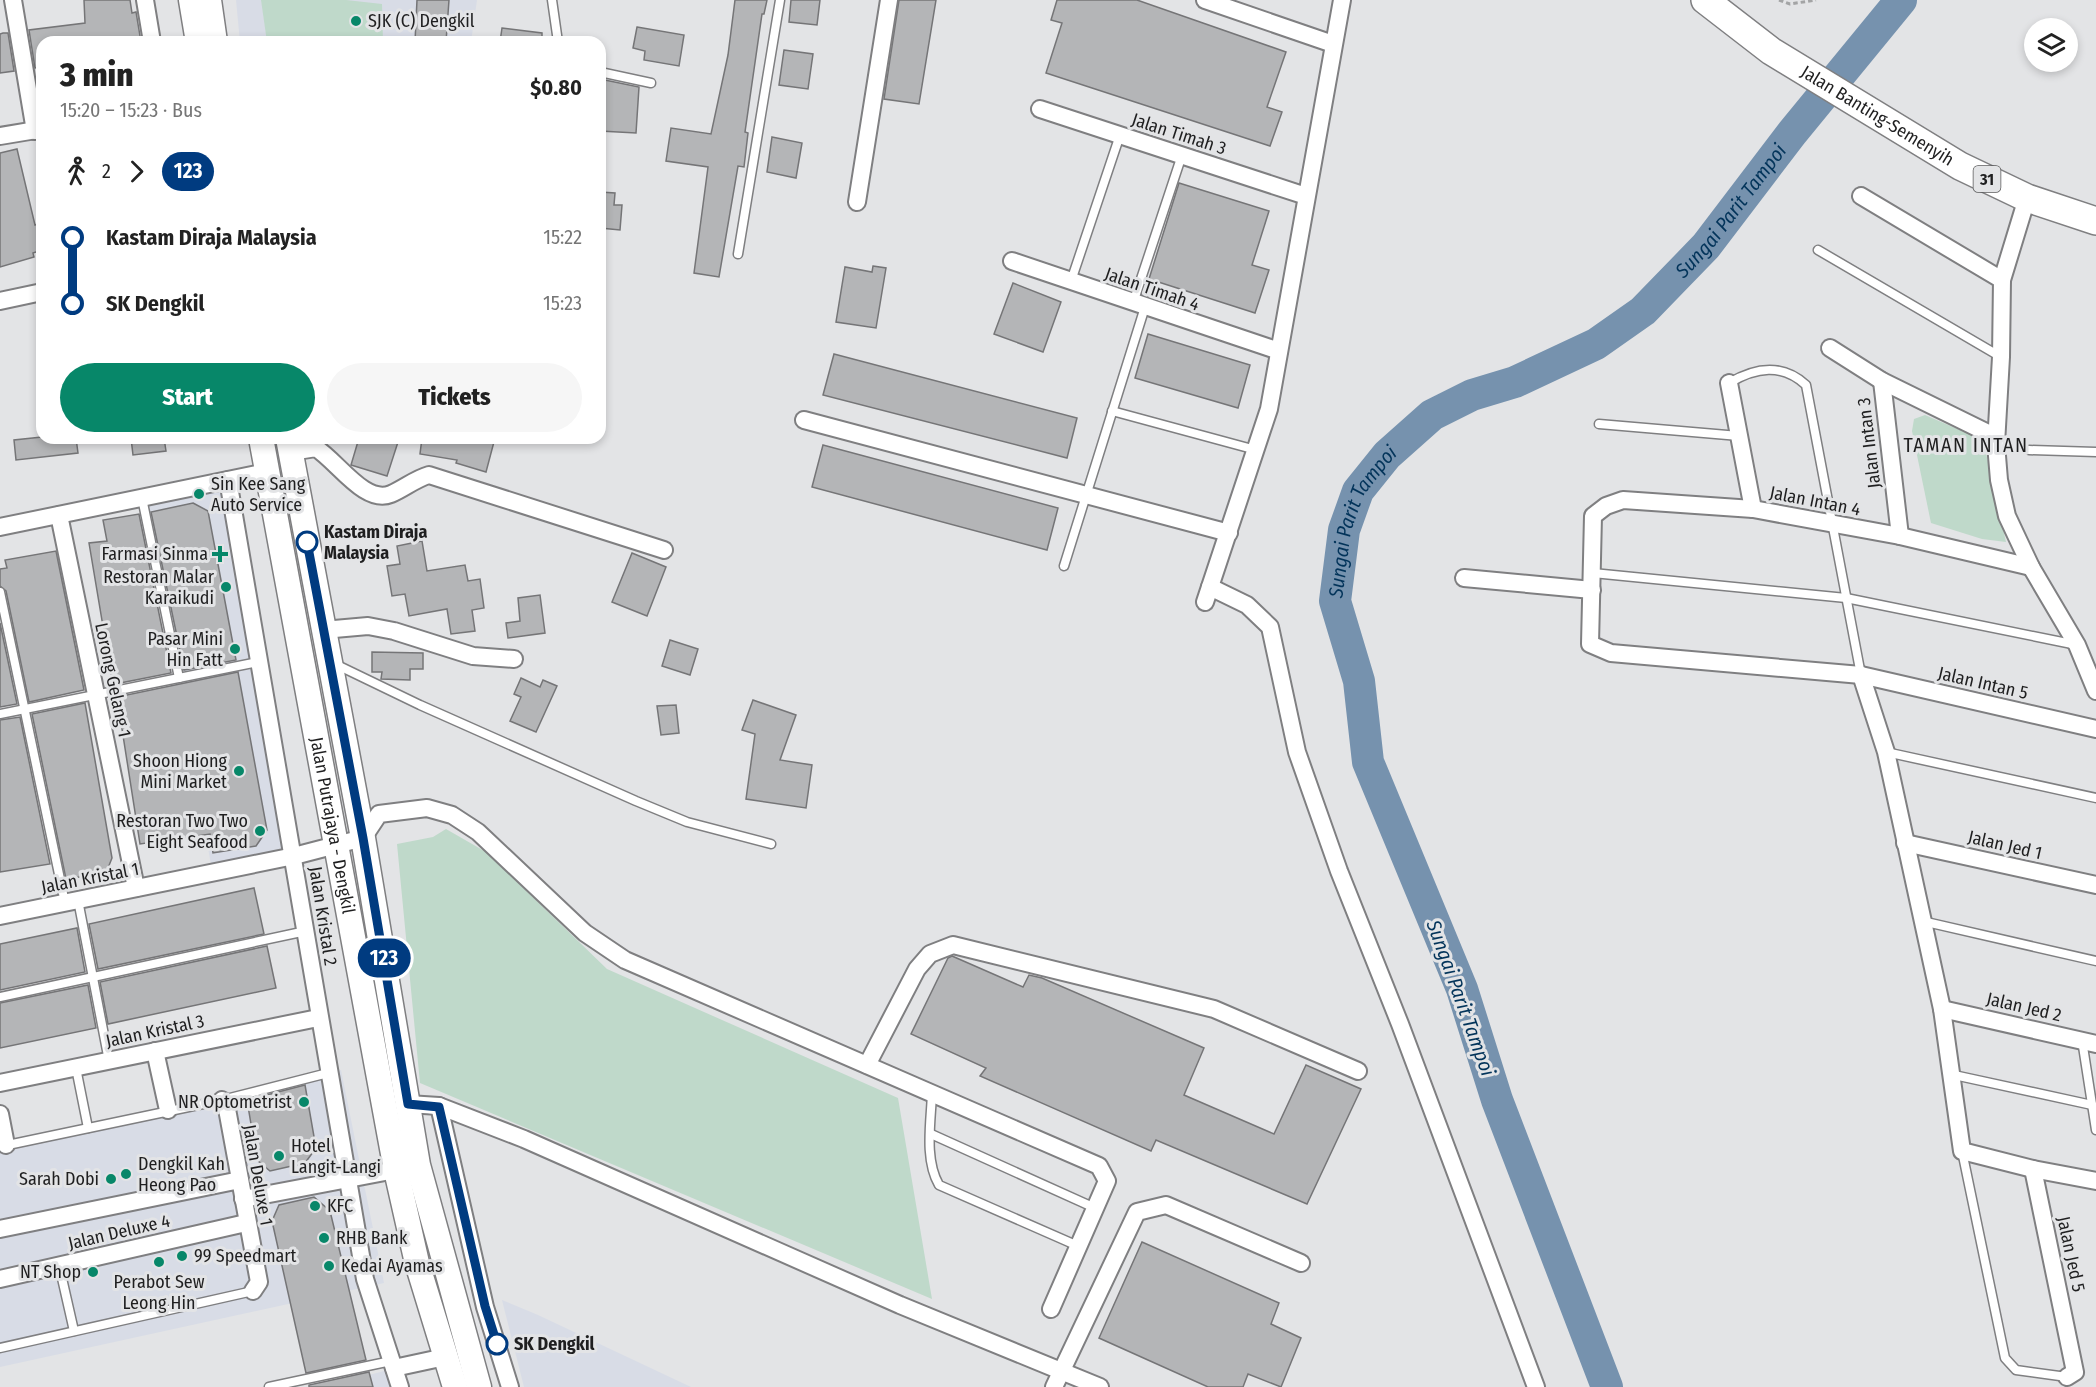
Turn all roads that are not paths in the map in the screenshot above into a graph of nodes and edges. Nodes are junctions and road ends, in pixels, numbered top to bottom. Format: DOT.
graph roads {
  1 [pos="13,0"];
  2 [pos="145,0"];
  3 [pos="191,0"];
  4 [pos="209,0"];
  5 [pos="552,0"];
  6 [pos="780,0"];
  7 [pos="890,0"];
  8 [pos="1205,0"];
  9 [pos="1342,0"];
  10 [pos="1706,0"];
  11 [pos="151,36"];
  12 [pos="197,36"];
  13 [pos="214,36"];
  14 [pos="557,36"];
  15 [pos="1334,44"];
  16 [pos="606,73"];
  17 [pos="651,83"];
  18 [pos="1040,109"];
  19 [pos="36,115"];
  20 [pos="36,130"];
  21 [pos="1120,135"];
  22 [pos="0,136"];
  23 [pos="1182,155"];
  24 [pos="1306,196"];
  25 [pos="1861,196"];
  26 [pos="2027,198"];
  27 [pos="857,202"];
  28 [pos="2096,221"];
  29 [pos="1818,250"];
  30 [pos="738,254"];
  31 [pos="1012,261"];
  32 [pos="2002,280"];
  33 [pos="1071,282"];
  34 [pos="36,293"];
  35 [pos="0,301"];
  36 [pos="1139,305"];
  37 [pos="1830,348"];
  38 [pos="1279,351"];
  39 [pos="2001,357"];
  40 [pos="1882,381"];
  41 [pos="1729,383"];
  42 [pos="1112,411"];
  43 [pos="804,420"];
  44 [pos="1599,424"];
  45 [pos="1739,436"];
  46 [pos="1996,437"];
  47 [pos="262,444"];
  48 [pos="289,445"];
  49 [pos="1256,450"];
  50 [pos="2029,450"];
  51 [pos="2096,452"];
  52 [pos="267,472"];
  53 [pos="228,480"];
  54 [pos="1085,494"];
  55 [pos="142,498"];
  56 [pos="1753,509"];
  57 [pos="58,515"];
  58 [pos="1832,525"];
  59 [pos="0,527"];
  60 [pos="1229,532"];
  61 [pos="1900,536"];
  62 [pos="664,550"];
  63 [pos="1064,566"];
  64 [pos="2031,567"];
  65 [pos="1593,573"];
  66 [pos="1464,578"];
  67 [pos="1592,590"];
  68 [pos="0,592"];
  69 [pos="1846,598"];
  70 [pos="323,630"];
  71 [pos="2077,645"];
  72 [pos="514,659"];
  73 [pos="329,661"];
  74 [pos="258,662"];
  75 [pos="1861,675"];
  76 [pos="179,678"];
  77 [pos="2096,691"];
  78 [pos="96,695"];
  79 [pos="24,709"];
  80 [pos="0,714"];
  81 [pos="2096,729"];
  82 [pos="1886,752"];
  83 [pos="2096,798"];
  84 [pos="363,838"];
  85 [pos="337,843"];
  86 [pos="1905,843"];
  87 [pos="771,844"];
  88 [pos="294,856"];
  89 [pos="2096,885"];
  90 [pos="136,888"];
  91 [pos="72,901"];
  92 [pos="0,916"];
  93 [pos="1922,921"];
  94 [pos="306,931"];
  95 [pos="2096,962"];
  96 [pos="91,976"];
  97 [pos="0,997"];
  98 [pos="1942,1009"];
  99 [pos="318,1018"];
  100 [pos="2089,1042"];
  101 [pos="155,1051"];
  102 [pos="109,1061"];
  103 [pos="867,1065"];
  104 [pos="76,1068"];
  105 [pos="1358,1071"];
  106 [pos="328,1073"];
  107 [pos="1954,1075"];
  108 [pos="0,1083"];
  109 [pos="932,1093"];
  110 [pos="222,1100"];
  111 [pos="408,1104"];
  112 [pos="2092,1105"];
  113 [pos="439,1107"];
  114 [pos="168,1110"];
  115 [pos="0,1114"];
  116 [pos="88,1128"];
  117 [pos="2096,1130"];
  118 [pos="931,1134"];
  119 [pos="3,1146"];
  120 [pos="1962,1151"];
  121 [pos="407,1168"];
  122 [pos="2033,1169"];
  123 [pos="347,1179"];
  124 [pos="240,1180"];
  125 [pos="2096,1181"];
  126 [pos="243,1199"];
  127 [pos="1095,1208"];
  128 [pos="246,1223"];
  129 [pos="0,1229"];
  130 [pos="1078,1246"];
  131 [pos="1301,1263"];
  132 [pos="58,1265"];
  133 [pos="0,1279"];
  134 [pos="253,1291"];
  135 [pos="1051,1308"];
  136 [pos="74,1331"];
  137 [pos="0,1348"];
  138 [pos="445,1357"];
  139 [pos="393,1364"];
  140 [pos="1061,1370"];
  141 [pos="2067,1377"];
  142 [pos="269,1387"];
  143 [pos="400,1387"];
  144 [pos="455,1387"];
  145 [pos="480,1387"];
  146 [pos="510,1387"];
  147 [pos="1054,1387"];
  148 [pos="1100,1387"];
  149 [pos="1536,1387"];
  1 -- 19 [label="street"];
  2 -- 11 [label="street"];
  3 -- 12 [label="main road"];
  4 -- 13 [label="main road"];
  5 -- 14 [label="lane"];
  6 -- 30 [label="lane"];
  7 -- 27 [label="street"];
  8 -- 15 [label="street"];
  9 -- 15 [label="street"];
  10 -- 26 [label="main road, Jalan Banting-Semenyih / 31"];
  15 -- 24 [label="street"];
  16 -- 17 [label="lane"];
  18 -- 21 [label="street, Jalan Timah 3"];
  20 -- 22 [label="street"];
  21 -- 23 [label="street, Jalan Timah 3"];
  21 -- 33 [label="lane"];
  23 -- 24 [label="street, Jalan Timah 3"];
  23 -- 36 [label="lane"];
  24 -- 38 [label="street"];
  25 -- 32 [label="street"];
  26 -- 28 [label="main road, Jalan Banting-Semenyih / 31"];
  26 -- 32 [label="street"];
  29 -- 39 [label="lane"];
  31 -- 33 [label="street, Jalan Timah 4"];
  32 -- 39 [label="street"];
  33 -- 36 [label="street, Jalan Timah 4"];
  34 -- 35 [label="street"];
  36 -- 38 [label="street, Jalan Timah 4"];
  36 -- 42 [label="lane"];
  37 -- 40 [label="street"];
  38 -- 49 [label="street"];
  39 -- 46 [label="street"];
  40 -- 46 [label="street"];
  40 -- 61 [label="street, Jalan Intan 3"];
  41 -- 45 [label="street"];
  41 -- 58 [label="lane"];
  42 -- 49 [label="lane"];
  42 -- 54 [label="lane"];
  43 -- 54 [label="street"];
  44 -- 45 [label="lane"];
  45 -- 56 [label="street"];
  46 -- 64 [label="street"];
  47 -- 52 [label="main road, Jalan Putrajaya - Dengkil"];
  48 -- 62 [label="street"];
  48 -- 70 [label="main road, Jalan Putrajaya - Dengkil"];
  49 -- 60 [label="street"];
  50 -- 51 [label="lane"];
  52 -- 53 [label="street"];
  52 -- 85 [label="main road, Jalan Putrajaya - Dengkil"];
  53 -- 55 [label="street"];
  53 -- 74 [label="street, Jalan Kristal 2"];
  54 -- 60 [label="street"];
  54 -- 63 [label="lane"];
  55 -- 57 [label="street"];
  55 -- 76 [label="lane"];
  56 -- 58 [label="street, Jalan Intan 4"];
  56 -- 65 [label="street, Jalan Intan 4"];
  57 -- 59 [label="street"];
  57 -- 78 [label="street, Lorong Gelang 1"];
  58 -- 61 [label="street, Jalan Intan 4"];
  58 -- 69 [label="lane"];
  60 -- 149 [label="street"];
  61 -- 64 [label="street, Jalan Intan 4"];
  64 -- 71 [label="street"];
  65 -- 67 [label="street"];
  65 -- 69 [label="lane"];
  66 -- 67 [label="street"];
  67 -- 75 [label="street, Jalan Intan 5"];
  68 -- 79 [label="lane"];
  69 -- 71 [label="lane"];
  69 -- 75 [label="lane"];
  70 -- 72 [label="street"];
  70 -- 73 [label="main road, Jalan Putrajaya - Dengkil"];
  71 -- 77 [label="street"];
  73 -- 84 [label="main road, Jalan Putrajaya - Dengkil"];
  73 -- 87 [label="lane"];
  74 -- 76 [label="lane"];
  74 -- 88 [label="street, Jalan Kristal 2"];
  75 -- 81 [label="street, Jalan Intan 5"];
  75 -- 82 [label="street"];
  76 -- 78 [label="lane"];
  78 -- 79 [label="lane"];
  78 -- 90 [label="street, Lorong Gelang 1"];
  79 -- 80 [label="lane"];
  79 -- 91 [label="lane"];
  82 -- 83 [label="lane"];
  82 -- 86 [label="street"];
  84 -- 85 [label="street, Jalan Kristal 1"];
  84 -- 103 [label="street"];
  84 -- 111 [label="main road, Jalan Putrajaya - Dengkil"];
  85 -- 88 [label="street, Jalan Kristal 1"];
  85 -- 121 [label="main road, Jalan Putrajaya - Dengkil"];
  86 -- 89 [label="street, Jalan Jed 1"];
  86 -- 93 [label="street"];
  88 -- 90 [label="street, Jalan Kristal 1"];
  88 -- 94 [label="street, Jalan Kristal 2"];
  90 -- 91 [label="street, Jalan Kristal 1"];
  91 -- 92 [label="street, Jalan Kristal 1"];
  91 -- 96 [label="lane"];
  93 -- 95 [label="lane"];
  93 -- 98 [label="street"];
  94 -- 96 [label="lane"];
  94 -- 99 [label="street, Jalan Kristal 2"];
  96 -- 97 [label="lane"];
  96 -- 102 [label="lane"];
  98 -- 100 [label="street, Jalan Jed 2"];
  98 -- 107 [label="street"];
  99 -- 101 [label="street, Jalan Kristal 3"];
  99 -- 106 [label="street, Jalan Kristal 2"];
  100 -- 112 [label="lane"];
  101 -- 102 [label="street, Jalan Kristal 3"];
  101 -- 114 [label="street"];
  102 -- 104 [label="street, Jalan Kristal 3"];
  103 -- 105 [label="street"];
  103 -- 109 [label="street"];
  104 -- 108 [label="street, Jalan Kristal 3"];
  104 -- 116 [label="lane"];
  106 -- 110 [label="lane"];
  106 -- 123 [label="street, Jalan Kristal 2"];
  107 -- 112 [label="lane"];
  107 -- 120 [label="street"];
  109 -- 118 [label="lane"];
  109 -- 127 [label="street"];
  110 -- 114 [label="lane"];
  110 -- 124 [label="street, Jalan Deluxe 1"];
  111 -- 113 [label="street"];
  111 -- 121 [label="main road, Jalan Putrajaya - Dengkil"];
  112 -- 117 [label="lane"];
  113 -- 140 [label="street"];
  113 -- 146 [label="street"];
  114 -- 116 [label="lane"];
  115 -- 119 [label="street"];
  116 -- 119 [label="lane"];
  118 -- 127 [label="lane"];
  118 -- 130 [label="lane"];
  120 -- 122 [label="street"];
  120 -- 141 [label="lane"];
  121 -- 123 [label="street"];
  121 -- 138 [label="main road, Jalan Putrajaya - Dengkil"];
  121 -- 145 [label="main road, Jalan Putrajaya - Dengkil"];
  122 -- 125 [label="street"];
  122 -- 141 [label="street, Jalan Jed 5"];
  123 -- 126 [label="street"];
  123 -- 139 [label="street, Jalan Kristal 2"];
  124 -- 126 [label="street, Jalan Deluxe 1"];
  124 -- 129 [label="street"];
  126 -- 128 [label="street, Jalan Deluxe 1"];
  127 -- 130 [label="street"];
  128 -- 132 [label="street, Jalan Deluxe 4"];
  128 -- 134 [label="street, Jalan Deluxe 1"];
  130 -- 135 [label="street"];
  131 -- 140 [label="street"];
  132 -- 133 [label="street, Jalan Deluxe 4"];
  132 -- 136 [label="lane"];
  134 -- 136 [label="lane"];
  136 -- 137 [label="lane"];
  138 -- 139 [label="street"];
  138 -- 144 [label="main road, Jalan Putrajaya - Dengkil"];
  139 -- 142 [label="lane"];
  139 -- 143 [label="street, Jalan Kristal 2"];
  140 -- 147 [label="street"];
  140 -- 148 [label="street"];
}
